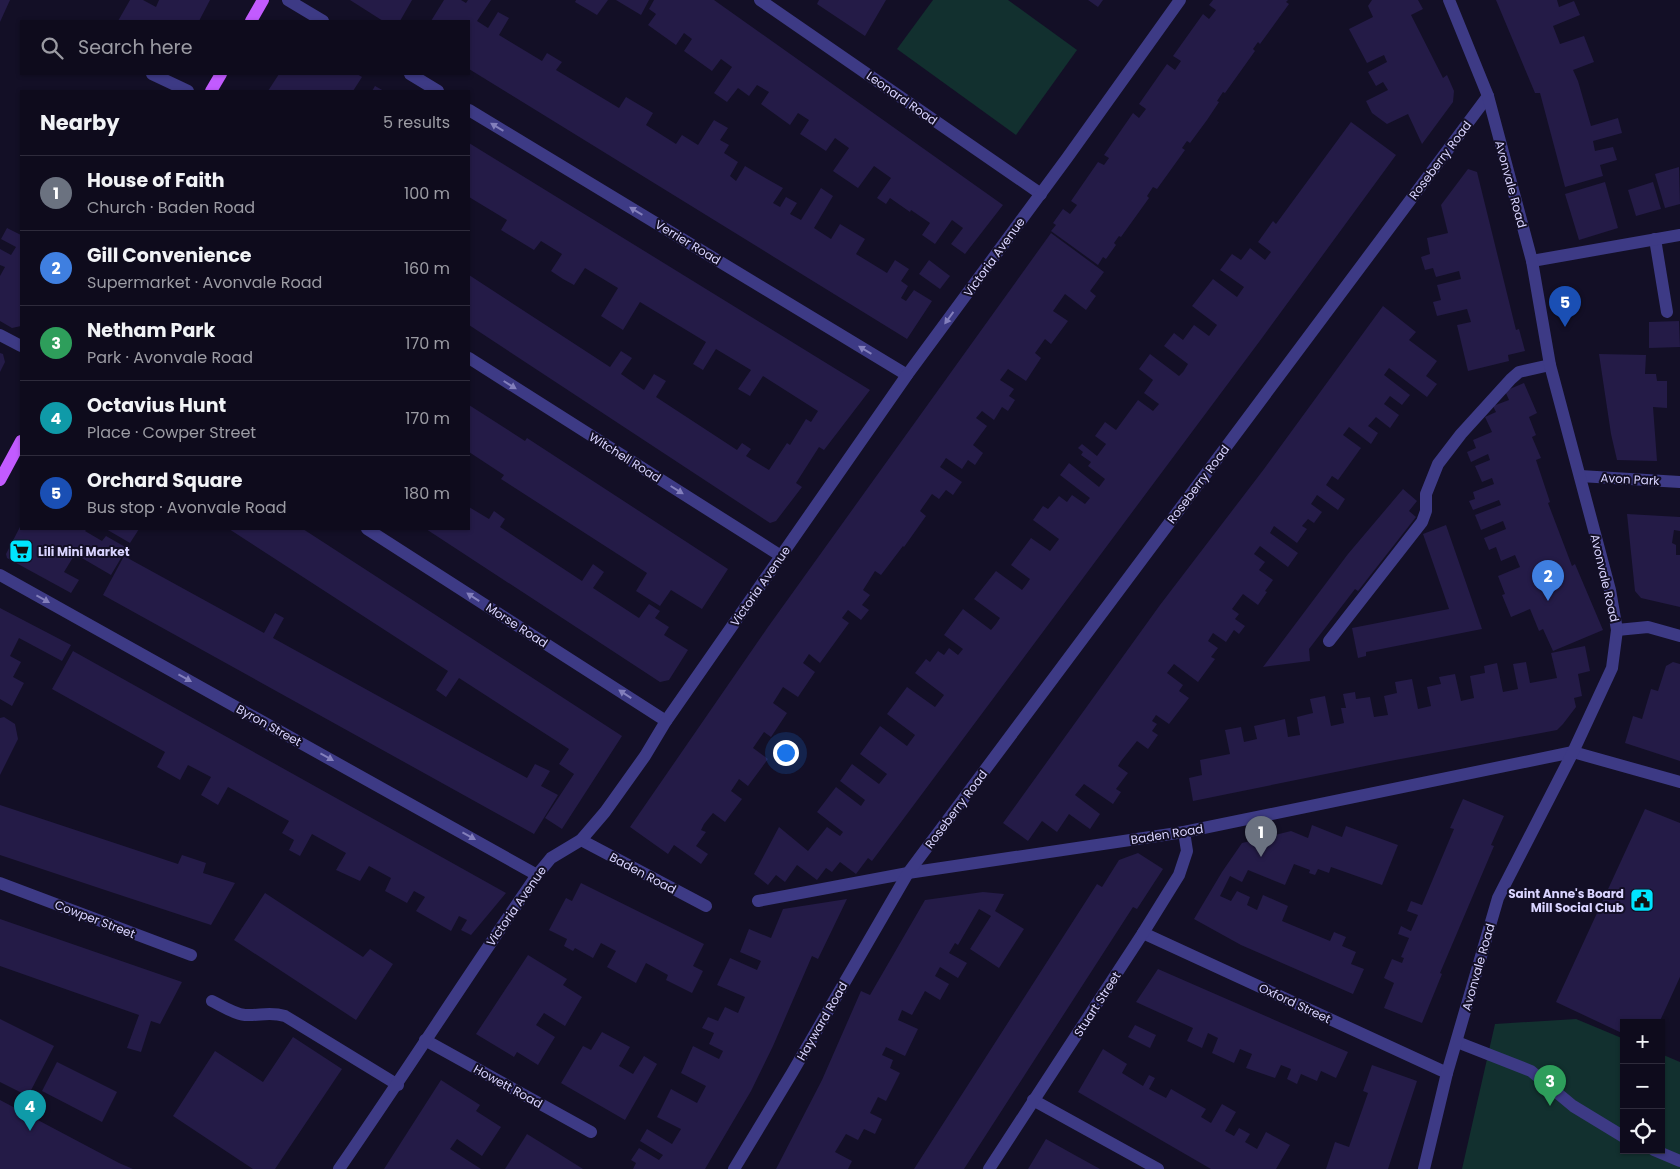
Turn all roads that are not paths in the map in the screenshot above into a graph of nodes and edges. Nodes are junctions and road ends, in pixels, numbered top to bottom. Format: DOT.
graph roads {
  1 [pos="263,0"];
  2 [pos="288,0"];
  3 [pos="760,0"];
  4 [pos="1180,0"];
  5 [pos="1449,0"];
  6 [pos="775,5"];
  7 [pos="252,20"];
  8 [pos="321,20"];
  9 [pos="154,75"];
  10 [pos="219,75"];
  11 [pos="412,75"];
  12 [pos="186,90"];
  13 [pos="211,90"];
  14 [pos="436,90"];
  15 [pos="1488,96"];
  16 [pos="470,111"];
  17 [pos="1041,194"];
  18 [pos="1680,235"];
  19 [pos="1655,239"];
  20 [pos="1532,261"];
  21 [pos="1667,312"];
  22 [pos="0,335"];
  23 [pos="20,345"];
  24 [pos="470,359"];
  25 [pos="1550,365"];
  26 [pos="907,375"];
  27 [pos="20,443"];
  28 [pos="1580,476"];
  29 [pos="0,480"];
  30 [pos="1680,482"];
  31 [pos="369,530"];
  32 [pos="780,556"];
  33 [pos="0,575"];
  34 [pos="1617,630"];
  35 [pos="1680,636"];
  36 [pos="1329,641"];
  37 [pos="666,721"];
  38 [pos="1573,752"];
  39 [pos="1680,782"];
  40 [pos="1184,832"];
  41 [pos="581,840"];
  42 [pos="908,873"];
  43 [pos="537,875"];
  44 [pos="0,883"];
  45 [pos="758,902"];
  46 [pos="706,906"];
  47 [pos="1143,933"];
  48 [pos="191,955"];
  49 [pos="212,1001"];
  50 [pos="425,1040"];
  51 [pos="1456,1042"];
  52 [pos="1448,1072"];
  53 [pos="398,1084"];
  54 [pos="1034,1100"];
  55 [pos="591,1132"];
  56 [pos="1620,1135"];
  57 [pos="1663,1154"];
  58 [pos="1680,1161"];
  59 [pos="339,1169"];
  60 [pos="734,1169"];
  61 [pos="989,1169"];
  62 [pos="1158,1169"];
  63 [pos="1424,1169"];
  1 -- 7 [label="main road"];
  2 -- 8 [label="street"];
  3 -- 6 [label="street, Leonard Road"];
  4 -- 17 [label="street, Victoria Avenue"];
  5 -- 15 [label="street, Avonvale Road"];
  6 -- 17 [label="street, Leonard Road"];
  9 -- 12 [label="street"];
  10 -- 13 [label="main road"];
  11 -- 14 [label="street"];
  15 -- 20 [label="street, Avonvale Road"];
  15 -- 42 [label="street, Roseberry Road"];
  26 -- 16 [label="street, Verrier Road, one-way"];
  17 -- 26 [label="street, Victoria Avenue, one-way"];
  18 -- 19 [label="street"];
  19 -- 20 [label="street"];
  19 -- 21 [label="street"];
  20 -- 25 [label="street, Avonvale Road"];
  22 -- 23 [label="street"];
  24 -- 32 [label="street, Witchell Road, one-way"];
  25 -- 28 [label="street, Avonvale Road"];
  25 -- 36 [label="street"];
  26 -- 32 [label="street, Victoria Avenue"];
  27 -- 29 [label="main road"];
  28 -- 30 [label="street, Avon Park"];
  28 -- 34 [label="street, Avonvale Road"];
  37 -- 31 [label="street, Morse Road, one-way"];
  32 -- 37 [label="street, Victoria Avenue"];
  33 -- 43 [label="street, Byron Street, one-way"];
  34 -- 35 [label="street"];
  34 -- 38 [label="street, Avonvale Road"];
  37 -- 41 [label="street, Victoria Avenue"];
  38 -- 39 [label="street"];
  38 -- 40 [label="street, Baden Road"];
  38 -- 51 [label="street, Avonvale Road"];
  40 -- 42 [label="street, Baden Road"];
  40 -- 47 [label="street, Stuart Street"];
  41 -- 43 [label="street, Victoria Avenue"];
  41 -- 46 [label="street, Baden Road"];
  42 -- 45 [label="street, Baden Road"];
  42 -- 60 [label="street, Hayward Road"];
  43 -- 50 [label="street, Victoria Avenue"];
  44 -- 48 [label="street, Cowper Street"];
  47 -- 52 [label="street, Oxford Street"];
  47 -- 54 [label="street, Stuart Street"];
  49 -- 53 [label="street"];
  50 -- 53 [label="street, Victoria Avenue"];
  50 -- 55 [label="street, Howett Road"];
  51 -- 52 [label="street, Avonvale Road"];
  51 -- 56 [label="street"];
  52 -- 63 [label="street, Avonvale Road"];
  53 -- 59 [label="street, Victoria Avenue"];
  54 -- 61 [label="street, Stuart Street"];
  54 -- 62 [label="street"];
  57 -- 58 [label="street"];
}
